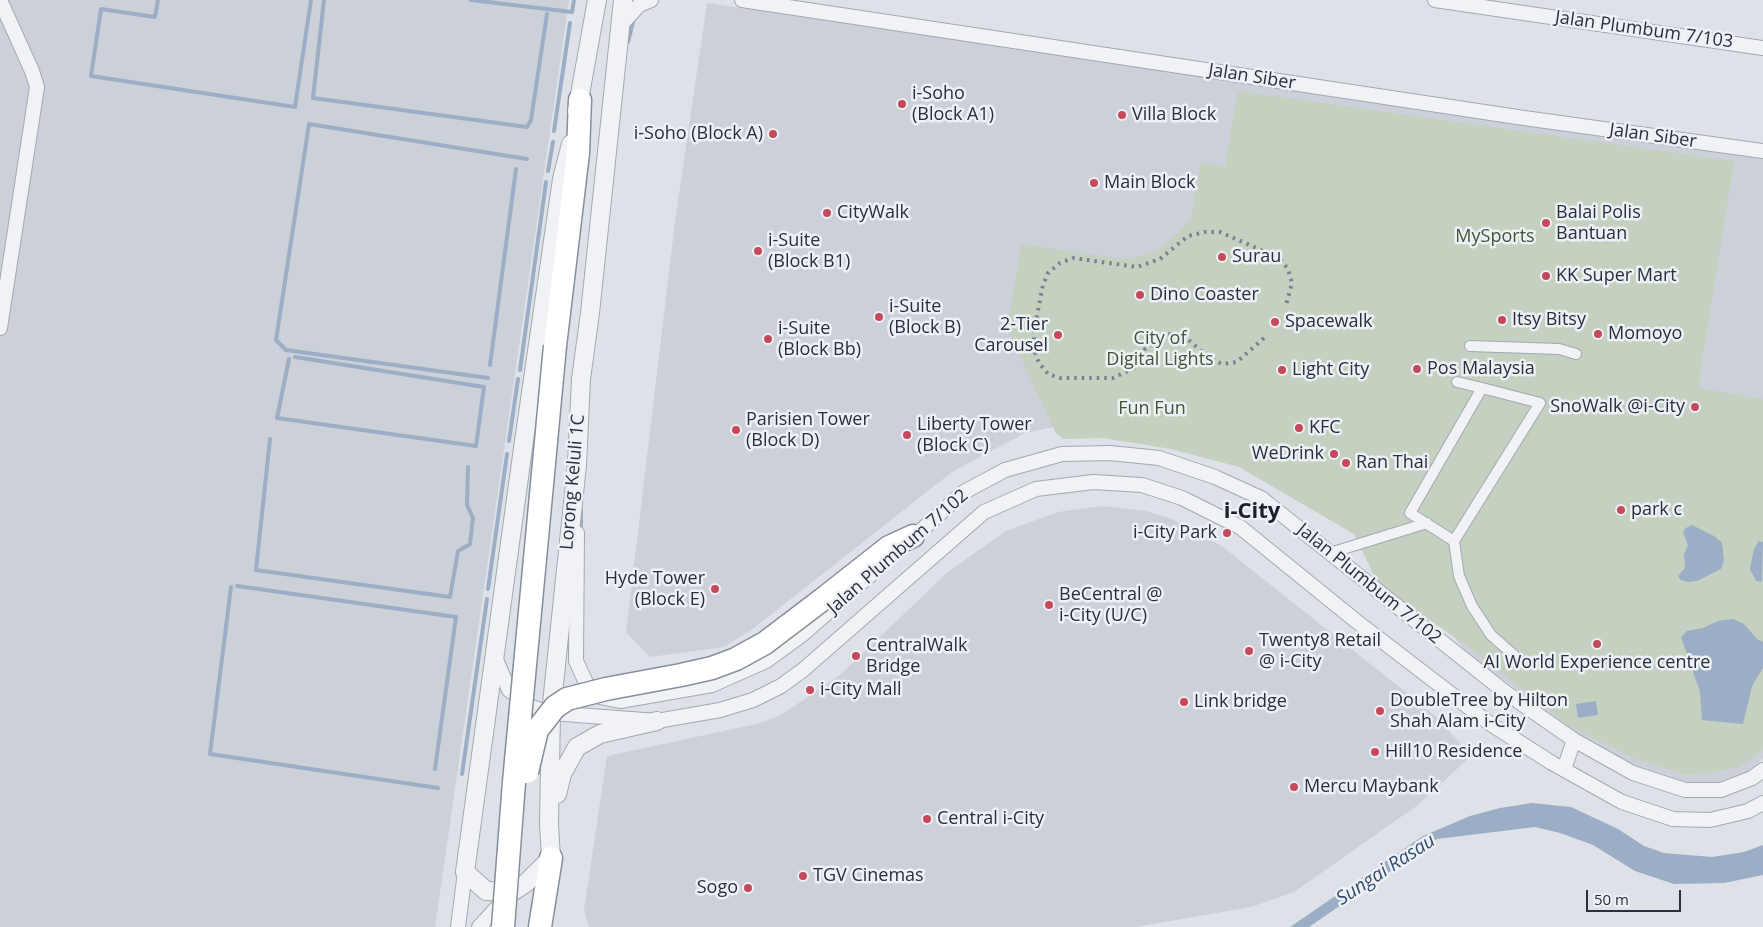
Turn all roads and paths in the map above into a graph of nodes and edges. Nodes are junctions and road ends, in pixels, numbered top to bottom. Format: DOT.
graph roads {
  1 [pos="0,0"];
  2 [pos="597,0"];
  3 [pos="622,0"];
  4 [pos="651,0"];
  5 [pos="742,0"];
  6 [pos="1435,0"];
  7 [pos="619,28"];
  8 [pos="1763,48"];
  9 [pos="580,100"];
  10 [pos="1763,152"];
  11 [pos="0,328"];
  12 [pos="1470,346"];
  13 [pos="1576,354"];
  14 [pos="1457,382"];
  15 [pos="1482,388"];
  16 [pos="577,465"];
  17 [pos="1427,523"];
  18 [pos="914,536"];
  19 [pos="1454,542"];
  20 [pos="1330,553"];
  21 [pos="494,654"];
  22 [pos="1517,658"];
  23 [pos="551,713"];
  24 [pos="657,721"];
  25 [pos="1574,740"];
  26 [pos="1564,769"];
  27 [pos="1763,770"];
  28 [pos="1763,803"];
  29 [pos="549,824"];
  30 [pos="552,858"];
  31 [pos="465,872"];
  32 [pos="512,892"];
  33 [pos="458,927"];
  34 [pos="479,927"];
  35 [pos="503,927"];
  36 [pos="512,927"];
  37 [pos="540,927"];
  1 -- 11 [label="street"];
  2 -- 9 [label="street"];
  3 -- 7 [label="street, Lorong Keluli 1C"];
  4 -- 7 [label="street"];
  5 -- 10 [label="street, Jalan Siber"];
  6 -- 8 [label="street, Jalan Plumbum 7/103"];
  7 -- 16 [label="street, Lorong Keluli 1C"];
  9 -- 21 [label="street"];
  9 -- 35 [label="highway, bridge"];
  12 -- 13 [label="street"];
  14 -- 15 [label="street"];
  15 -- 17 [label="street"];
  15 -- 19 [label="street"];
  16 -- 18 [label="street, Jalan Plumbum 7/102"];
  16 -- 23 [label="street, Lorong Keluli 1C"];
  17 -- 19 [label="street"];
  17 -- 20 [label="street"];
  18 -- 20 [label="street, Jalan Plumbum 7/102"];
  18 -- 36 [label="highway, bridge"];
  19 -- 22 [label="street"];
  20 -- 25 [label="street, Jalan Plumbum 7/102"];
  21 -- 23 [label="street, Jalan Plumbum 7/102"];
  21 -- 31 [label="street"];
  23 -- 24 [label="street, Jalan Plumbum 7/102"];
  23 -- 29 [label="street, Lorong Keluli 1C"];
  24 -- 26 [label="street, Jalan Plumbum 7/102"];
  24 -- 29 [label="street"];
  25 -- 26 [label="street"];
  25 -- 27 [label="street, Jalan Plumbum 7/102"];
  26 -- 28 [label="street, Jalan Plumbum 7/102"];
  29 -- 30 [label="street, Lorong Keluli 1C"];
  30 -- 32 [label="street"];
  30 -- 37 [label="highway"];
  31 -- 32 [label="street"];
  31 -- 33 [label="street"];
  32 -- 34 [label="street"];
}
